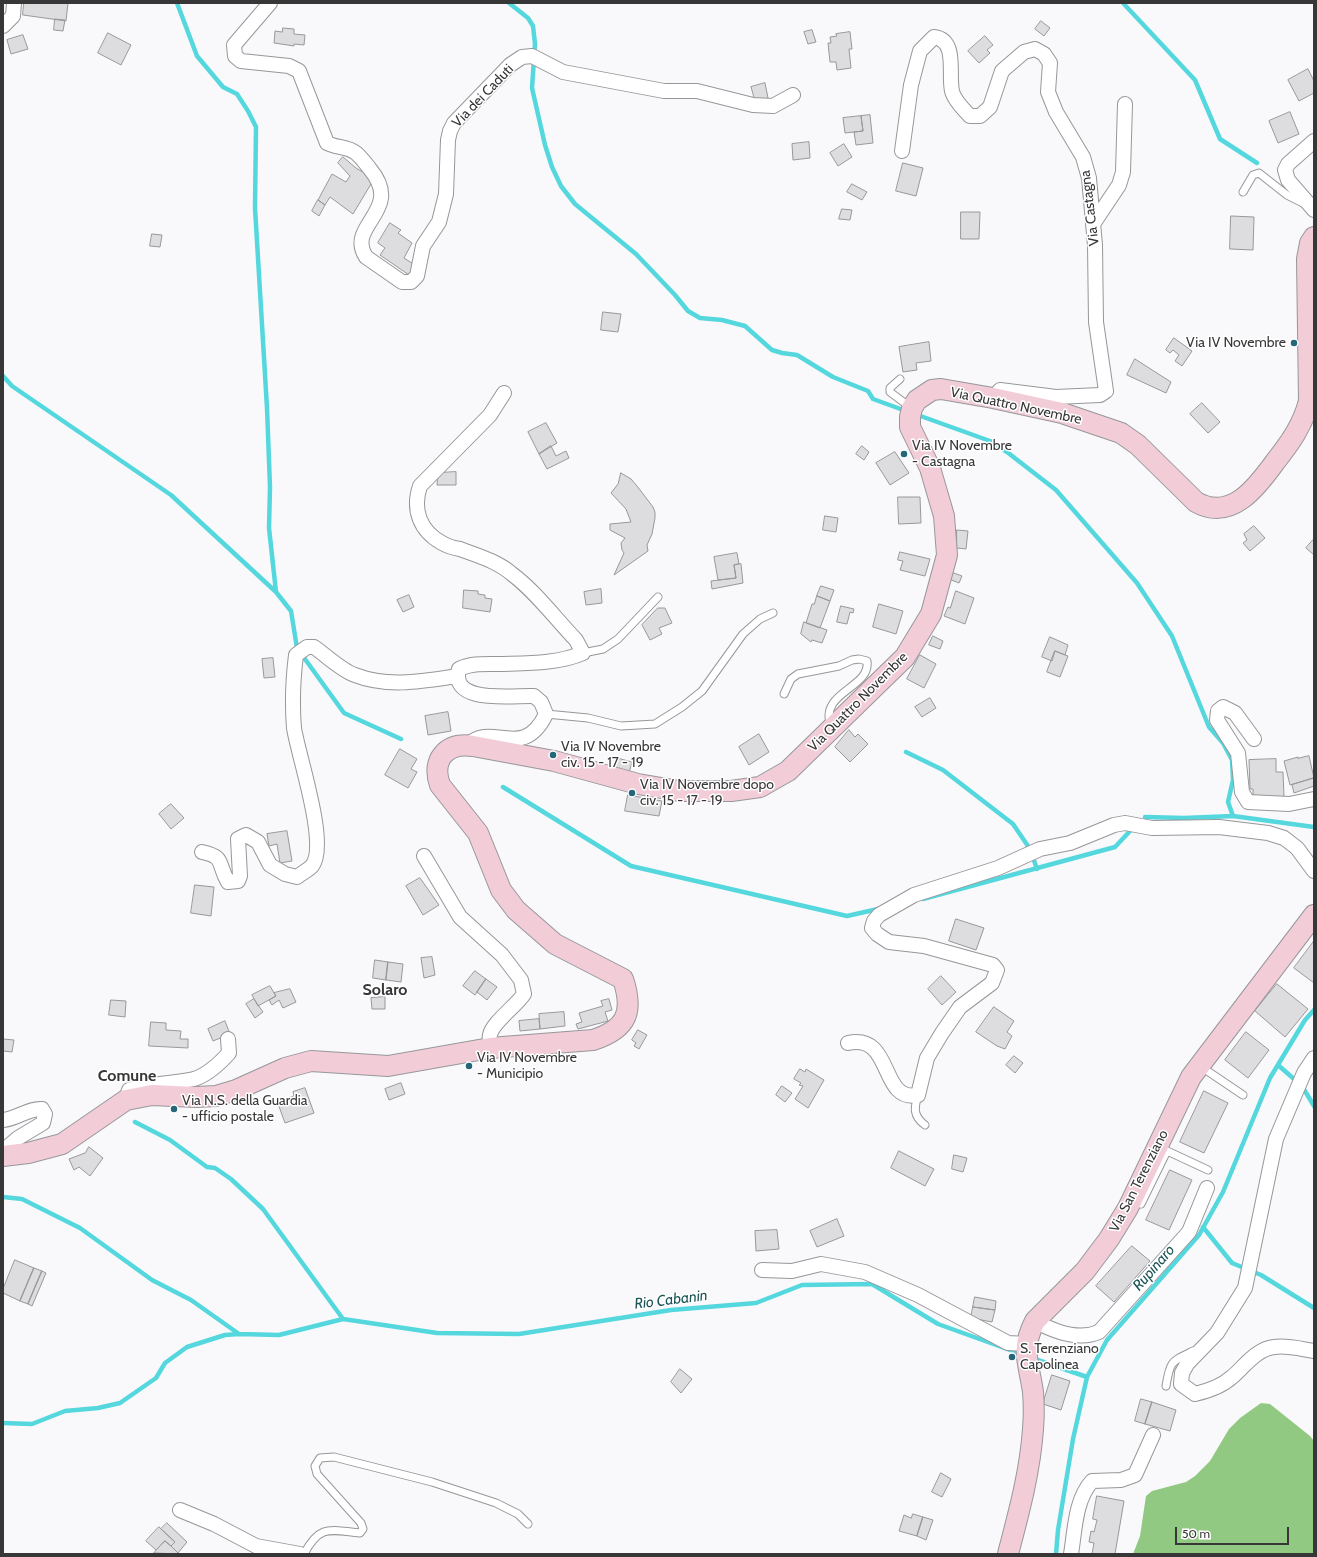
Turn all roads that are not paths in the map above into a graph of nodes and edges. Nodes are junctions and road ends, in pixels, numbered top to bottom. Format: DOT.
graph roads {
  1 [pos="14,3"];
  2 [pos="270,3"];
  3 [pos="3,26"];
  4 [pos="793,95"];
  5 [pos="1125,104"];
  6 [pos="1314,141"];
  7 [pos="902,151"];
  8 [pos="1243,192"];
  9 [pos="1313,209"];
  10 [pos="1093,224"];
  11 [pos="1314,237"];
  12 [pos="1311,320"];
  13 [pos="900,379"];
  14 [pos="504,393"];
  15 [pos="992,398"];
  16 [pos="911,415"];
  17 [pos="658,597"];
  18 [pos="773,613"];
  19 [pos="583,653"];
  20 [pos="457,676"];
  21 [pos="784,694"];
  22 [pos="546,714"];
  23 [pos="831,729"];
  24 [pos="1254,739"];
  25 [pos="468,745"];
  26 [pos="1314,799"];
  27 [pos="202,852"];
  28 [pos="424,856"];
  29 [pos="1314,871"];
  30 [pos="1314,915"];
  31 [pos="228,1039"];
  32 [pos="848,1043"];
  33 [pos="490,1048"];
  34 [pos="1314,1058"];
  35 [pos="1200,1066"];
  36 [pos="918,1095"];
  37 [pos="1243,1096"];
  38 [pos="126,1100"];
  39 [pos="3,1120"];
  40 [pos="925,1125"];
  41 [pos="1162,1149"];
  42 [pos="3,1151"];
  43 [pos="3,1156"];
  44 [pos="1208,1170"];
  45 [pos="1207,1188"];
  46 [pos="1141,1204"];
  47 [pos="762,1270"];
  48 [pos="1034,1321"];
  49 [pos="1027,1344"];
  50 [pos="1206,1344"];
  51 [pos="1314,1351"];
  52 [pos="1166,1386"];
  53 [pos="1153,1435"];
  54 [pos="180,1510"];
  55 [pos="528,1524"];
  56 [pos="300,1554"];
  57 [pos="304,1554"];
  58 [pos="1008,1554"];
  59 [pos="1071,1554"];
  1 -- 3 [label="street"];
  2 -- 4 [label="street, Via dei Caduti"];
  5 -- 10 [label="street"];
  6 -- 9 [label="street"];
  7 -- 10 [label="street, Via Castagna"];
  8 -- 9 [label="lane"];
  10 -- 15 [label="street, Via Castagna"];
  11 -- 12 [label="main road, Via Quattro Novembre"];
  12 -- 15 [label="main road, Via Quattro Novembre"];
  13 -- 16 [label="lane"];
  14 -- 19 [label="street"];
  15 -- 16 [label="main road, Via Quattro Novembre"];
  16 -- 23 [label="main road, Via Quattro Novembre"];
  17 -- 19 [label="lane"];
  18 -- 22 [label="lane"];
  19 -- 20 [label="street"];
  20 -- 22 [label="street"];
  20 -- 27 [label="street"];
  21 -- 23 [label="lane"];
  22 -- 25 [label="street"];
  23 -- 25 [label="main road, Via Quattro Novembre"];
  24 -- 26 [label="street"];
  25 -- 33 [label="main road, Via Quattro Novembre"];
  28 -- 33 [label="street"];
  29 -- 36 [label="street"];
  30 -- 35 [label="main road, Via San Terenziano"];
  31 -- 38 [label="street"];
  32 -- 36 [label="street"];
  33 -- 38 [label="main road, Via Quattro Novembre"];
  34 -- 50 [label="street"];
  35 -- 37 [label="lane"];
  35 -- 41 [label="main road, Via San Terenziano"];
  36 -- 40 [label="lane"];
  38 -- 43 [label="main road"];
  39 -- 42 [label="street"];
  41 -- 44 [label="lane"];
  41 -- 46 [label="lane"];
  41 -- 48 [label="main road, Via San Terenziano"];
  45 -- 48 [label="street"];
  47 -- 49 [label="street"];
  48 -- 49 [label="main road, Via San Terenziano"];
  49 -- 58 [label="main road, Via San Terenziano"];
  50 -- 51 [label="street"];
  50 -- 52 [label="lane"];
  53 -- 59 [label="street"];
  54 -- 56 [label="street"];
  55 -- 57 [label="lane"];
}
